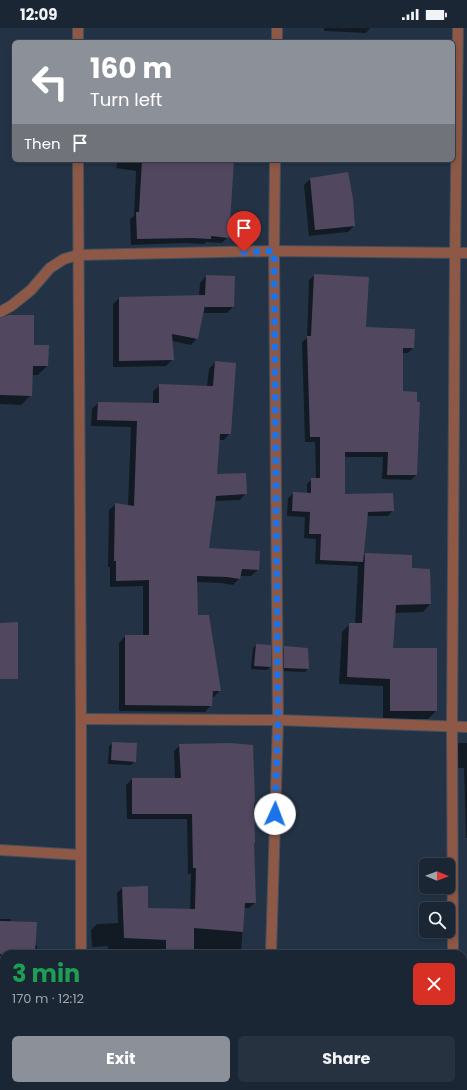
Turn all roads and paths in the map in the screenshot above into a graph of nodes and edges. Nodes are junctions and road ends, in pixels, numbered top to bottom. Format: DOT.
graph roads {
  1 [pos="78,28"];
  2 [pos="277,28"];
  3 [pos="458,28"];
  4 [pos="78,40"];
  5 [pos="277,40"];
  6 [pos="78,162"];
  7 [pos="275,162"];
  8 [pos="274,251"];
  9 [pos="455,253"];
  10 [pos="467,253"];
  11 [pos="78,255"];
  12 [pos="0,312"];
  13 [pos="81,720"];
  14 [pos="278,720"];
  15 [pos="452,727"];
  16 [pos="467,727"];
  17 [pos="0,850"];
  18 [pos="82,855"];
  19 [pos="81,950"];
  20 [pos="271,950"];
  21 [pos="453,950"];
  1 -- 4 [label="street"];
  2 -- 5 [label="street"];
  3 -- 9 [label="street"];
  6 -- 11 [label="street"];
  7 -- 8 [label="street"];
  8 -- 9 [label="street"];
  8 -- 11 [label="street"];
  8 -- 14 [label="street"];
  9 -- 10 [label="street"];
  9 -- 15 [label="street"];
  11 -- 12 [label="street"];
  11 -- 13 [label="street"];
  13 -- 14 [label="street"];
  13 -- 18 [label="street"];
  14 -- 15 [label="street"];
  14 -- 20 [label="street"];
  15 -- 16 [label="street"];
  15 -- 21 [label="street"];
  17 -- 18 [label="street"];
  18 -- 19 [label="street"];
}
